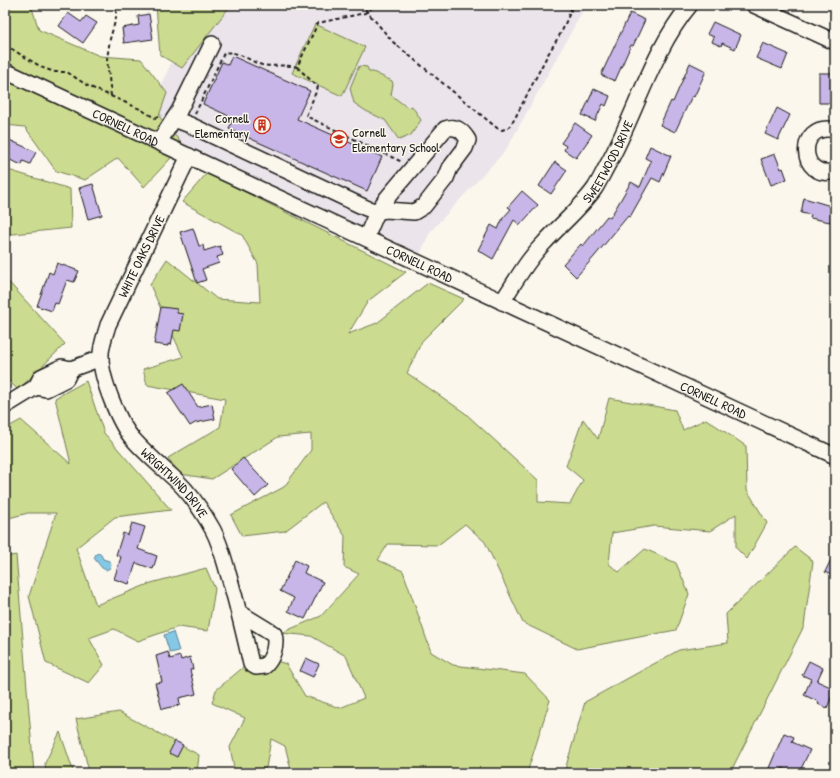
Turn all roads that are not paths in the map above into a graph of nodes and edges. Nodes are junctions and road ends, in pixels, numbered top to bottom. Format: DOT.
graph roads {
  1 [pos="690,5"];
  2 [pos="754,5"];
  3 [pos="835,42"];
  4 [pos="212,44"];
  5 [pos="5,70"];
  6 [pos="170,115"];
  7 [pos="835,130"];
  8 [pos="159,142"];
  9 [pos="189,156"];
  10 [pos="835,171"];
  11 [pos="377,212"];
  12 [pos="366,238"];
  13 [pos="502,302"];
  14 [pos="101,358"];
  15 [pos="5,406"];
  16 [pos="835,456"];
  17 [pos="240,613"];
  1 -- 13 [label="street, SWEETWOOD DRIVE"];
  2 -- 3 [label="street"];
  4 -- 6 [label="street"];
  5 -- 8 [label="street, CORNELL ROAD"];
  6 -- 8 [label="street"];
  6 -- 11 [label="street"];
  7 -- 10 [label="street"];
  8 -- 9 [label="street, CORNELL ROAD"];
  9 -- 12 [label="street, CORNELL ROAD"];
  9 -- 14 [label="street, WHITE OAKS DRIVE"];
  11 -- 11 [label="street"];
  11 -- 12 [label="street"];
  12 -- 13 [label="street, CORNELL ROAD"];
  13 -- 16 [label="street, CORNELL ROAD"];
  14 -- 15 [label="street"];
  14 -- 17 [label="street, WRIGHTWIND DRIVE"];
}
